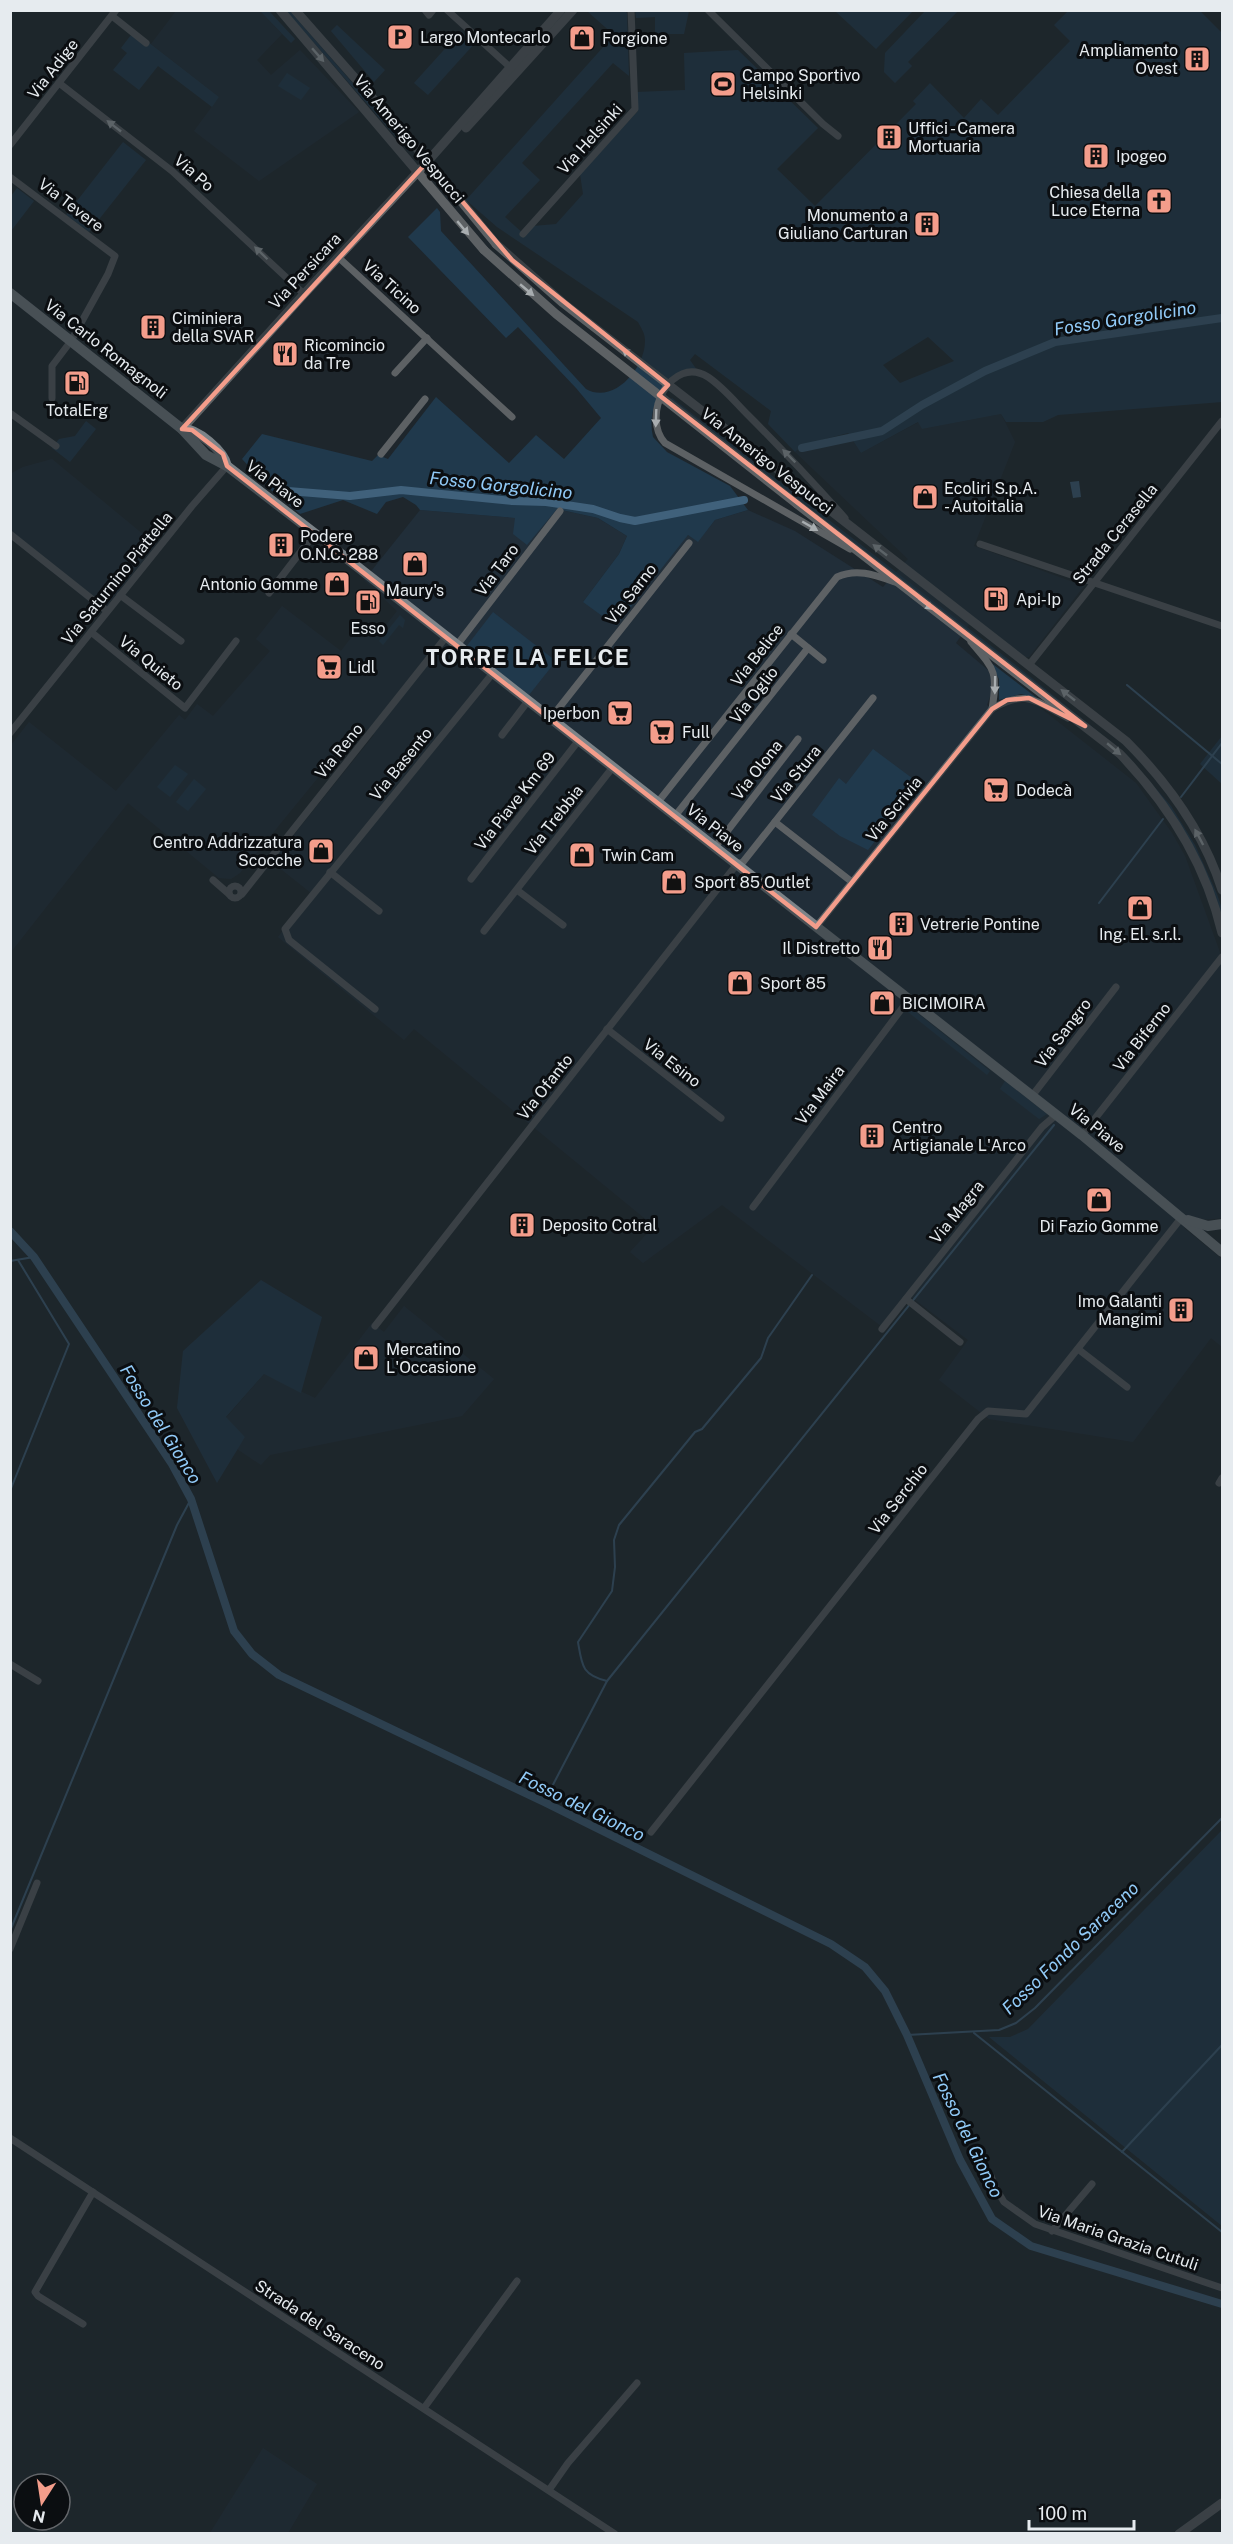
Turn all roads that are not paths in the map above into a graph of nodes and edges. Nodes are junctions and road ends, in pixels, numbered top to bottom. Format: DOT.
graph roads {
  1 [pos="280,10"];
  2 [pos="295,10"];
  3 [pos="447,10"];
  4 [pos="561,10"];
  5 [pos="573,10"];
  6 [pos="631,10"];
  7 [pos="708,10"];
  8 [pos="114,13"];
  9 [pos="146,43"];
  10 [pos="514,70"];
  11 [pos="59,83"];
  12 [pos="838,136"];
  13 [pos="10,145"];
  14 [pos="428,161"];
  15 [pos="419,171"];
  16 [pos="10,177"];
  17 [pos="524,234"];
  18 [pos="338,257"];
  19 [pos="10,293"];
  20 [pos="304,294"];
  21 [pos="427,338"];
  22 [pos="71,341"];
  23 [pos="394,374"];
  24 [pos="51,398"];
  25 [pos="424,399"];
  26 [pos="10,413"];
  27 [pos="512,417"];
  28 [pos="1222,421"];
  29 [pos="182,429"];
  30 [pos="56,446"];
  31 [pos="381,454"];
  32 [pos="227,466"];
  33 [pos="560,511"];
  34 [pos="856,531"];
  35 [pos="315,533"];
  36 [pos="10,534"];
  37 [pos="689,543"];
  38 [pos="980,544"];
  39 [pos="870,561"];
  40 [pos="1095,581"];
  41 [pos="900,584"];
  42 [pos="269,593"];
  43 [pos="120,595"];
  44 [pos="108,611"];
  45 [pos="1222,626"];
  46 [pos="961,631"];
  47 [pos="91,632"];
  48 [pos="791,634"];
  49 [pos="446,637"];
  50 [pos="181,641"];
  51 [pos="236,641"];
  52 [pos="457,645"];
  53 [pos="808,648"];
  54 [pos="823,660"];
  55 [pos="1029,665"];
  56 [pos="493,673"];
  57 [pos="873,698"];
  58 [pos="528,701"];
  59 [pos="992,709"];
  60 [pos="551,718"];
  61 [pos="1085,726"];
  62 [pos="10,733"];
  63 [pos="502,735"];
  64 [pos="798,739"];
  65 [pos="579,740"];
  66 [pos="613,767"];
  67 [pos="658,802"];
  68 [pos="675,816"];
  69 [pos="775,822"];
  70 [pos="715,847"];
  71 [pos="737,864"];
  72 [pos="330,872"];
  73 [pos="471,879"];
  74 [pos="213,880"];
  75 [pos="250,880"];
  76 [pos="852,882"];
  77 [pos="233,889"];
  78 [pos="517,890"];
  79 [pos="1222,890"];
  80 [pos="242,894"];
  81 [pos="379,911"];
  82 [pos="562,925"];
  83 [pos="816,927"];
  84 [pos="484,932"];
  85 [pos="1222,933"];
  86 [pos="1222,957"];
  87 [pos="1116,987"];
  88 [pos="909,999"];
  89 [pos="375,1008"];
  90 [pos="607,1029"];
  91 [pos="1032,1096"];
  92 [pos="1056,1115"];
  93 [pos="721,1118"];
  94 [pos="1082,1135"];
  95 [pos="753,1207"];
  96 [pos="1182,1217"];
  97 [pos="1222,1224"];
  98 [pos="1222,1252"];
  99 [pos="906,1299"];
  100 [pos="375,1326"];
  101 [pos="882,1329"];
  102 [pos="960,1342"];
  103 [pos="1078,1349"];
  104 [pos="1126,1387"];
  105 [pos="10,1664"];
  106 [pos="38,1681"];
  107 [pos="651,1832"];
  108 [pos="37,1883"];
  109 [pos="10,1949"];
  110 [pos="10,2138"];
  111 [pos="991,2176"];
  112 [pos="1092,2184"];
  113 [pos="93,2192"];
  114 [pos="1052,2231"];
  115 [pos="517,2281"];
  116 [pos="1222,2288"];
  117 [pos="83,2324"];
  118 [pos="637,2383"];
  119 [pos="424,2408"];
  120 [pos="549,2490"];
  121 [pos="1222,2503"];
  122 [pos="615,2534"];
  123 [pos="1179,2534"];
  1 -- 15 [label="street, Via Amerigo Vespucci, one-way"];
  2 -- 14 [label="street, Via Amerigo Vespucci"];
  3 -- 10 [label="street"];
  4 -- 10 [label="street"];
  5 -- 10 [label="street"];
  6 -- 17 [label="street, Via Helsinki"];
  7 -- 12 [label="street"];
  8 -- 9 [label="street"];
  8 -- 11 [label="street, Via Adige"];
  10 -- 14 [label="street, Via Persicara"];
  11 -- 13 [label="street, Via Adige"];
  20 -- 11 [label="street, Via Po, one-way"];
  14 -- 15 [label="street, Via Persicara"];
  34 -- 14 [label="street, Via Amerigo Vespucci, one-way, bridge"];
  15 -- 18 [label="street, Via Persicara"];
  15 -- 39 [label="street, Via Amerigo Vespucci, one-way, bridge"];
  16 -- 22 [label="street, Via Tevere"];
  18 -- 20 [label="street, Via Persicara"];
  18 -- 21 [label="street, Via Ticino"];
  19 -- 22 [label="main road, Via Carlo Romagnoli"];
  20 -- 29 [label="street, Via Persicara"];
  21 -- 23 [label="street, Via Ticino"];
  21 -- 27 [label="street, Via Ticino"];
  22 -- 24 [label="street"];
  22 -- 29 [label="main road, Via Carlo Romagnoli"];
  25 -- 31 [label="street"];
  26 -- 30 [label="street"];
  28 -- 40 [label="street, Strada Cerasella"];
  29 -- 32 [label="main road, Via Piave"];
  32 -- 35 [label="main road, Via Piave"];
  32 -- 43 [label="street, Via Saturnino Piattella"];
  33 -- 52 [label="street, Via Taro"];
  34 -- 39 [label="street, one-way"];
  55 -- 34 [label="street, Via Amerigo Vespucci, one-way"];
  35 -- 42 [label="street"];
  35 -- 49 [label="main road, Via Piave"];
  36 -- 44 [label="street"];
  37 -- 60 [label="street, Via Sarno"];
  38 -- 40 [label="street"];
  39 -- 41 [label="street, Via Amerigo Vespucci"];
  40 -- 45 [label="street"];
  40 -- 55 [label="street, Strada Cerasella"];
  41 -- 46 [label="street, Via Amerigo Vespucci, one-way"];
  41 -- 48 [label="street, Via Belice"];
  43 -- 44 [label="street, Via Saturnino Piattella"];
  43 -- 50 [label="street"];
  44 -- 47 [label="street, Via Saturnino Piattella"];
  46 -- 59 [label="street, one-way"];
  46 -- 61 [label="street, Via Amerigo Vespucci"];
  47 -- 51 [label="street, Via Quieto"];
  47 -- 62 [label="street, Via Saturnino Piattella"];
  48 -- 53 [label="street"];
  48 -- 67 [label="street, Via Belice"];
  49 -- 52 [label="main road, Via Piave"];
  49 -- 75 [label="street, Via Reno"];
  52 -- 56 [label="main road, Via Piave"];
  53 -- 54 [label="street"];
  53 -- 68 [label="street, Via Oglio"];
  79 -- 55 [label="street, Via Amerigo Vespucci, one-way"];
  56 -- 58 [label="main road, Via Piave"];
  56 -- 72 [label="street, Via Basento"];
  57 -- 69 [label="street, Via Stura"];
  58 -- 60 [label="main road, Via Piave"];
  58 -- 63 [label="street"];
  59 -- 61 [label="street"];
  59 -- 76 [label="street, Via Scrivia"];
  60 -- 65 [label="main road, Via Piave"];
  61 -- 85 [label="street, Via Amerigo Vespucci, one-way"];
  64 -- 70 [label="street, Via Olona"];
  65 -- 66 [label="main road, Via Piave"];
  65 -- 73 [label="street, Via Piave Km 69"];
  66 -- 67 [label="main road, Via Piave"];
  66 -- 78 [label="street, Via Trebbia"];
  67 -- 68 [label="main road, Via Piave"];
  68 -- 70 [label="main road, Via Piave"];
  69 -- 71 [label="street, Via Stura"];
  69 -- 76 [label="street"];
  70 -- 71 [label="main road, Via Piave"];
  71 -- 83 [label="main road, Via Piave"];
  71 -- 90 [label="street, Via Ofanto"];
  72 -- 81 [label="street"];
  72 -- 89 [label="street, Via Basento"];
  74 -- 77 [label="street"];
  75 -- 77 [label="street, Via Reno"];
  75 -- 80 [label="street, Via Reno"];
  76 -- 83 [label="street, Via Scrivia"];
  77 -- 80 [label="street"];
  77 -- 80 [label="street"];
  78 -- 82 [label="street"];
  78 -- 84 [label="street, Via Trebbia"];
  83 -- 88 [label="main road, Via Piave"];
  86 -- 94 [label="street, Via Biferno"];
  87 -- 91 [label="street, Via Sangro"];
  88 -- 91 [label="main road, Via Piave"];
  88 -- 95 [label="street, Via Maira"];
  90 -- 93 [label="street, Via Esino"];
  90 -- 100 [label="street, Via Ofanto"];
  91 -- 92 [label="main road, Via Piave"];
  92 -- 94 [label="main road, Via Piave"];
  92 -- 99 [label="street, Via Magra"];
  94 -- 96 [label="main road, Via Piave"];
  96 -- 97 [label="main road, Via Piave"];
  96 -- 98 [label="main road, Via Piave"];
  96 -- 103 [label="street, Via Serchio"];
  99 -- 101 [label="street, Via Magra"];
  99 -- 102 [label="street"];
  103 -- 104 [label="street"];
  103 -- 107 [label="street, Via Serchio"];
  105 -- 106 [label="street"];
  108 -- 109 [label="street"];
  110 -- 113 [label="street, Strada del Saraceno"];
  111 -- 114 [label="street, Via Maria Grazia Cutuli"];
  112 -- 114 [label="street"];
  113 -- 117 [label="street"];
  113 -- 119 [label="street, Strada del Saraceno"];
  114 -- 116 [label="street, Via Maria Grazia Cutuli"];
  115 -- 119 [label="street"];
  118 -- 120 [label="street"];
  119 -- 120 [label="street, Strada del Saraceno"];
  120 -- 122 [label="street, Strada del Saraceno"];
  121 -- 123 [label="street"];
}
